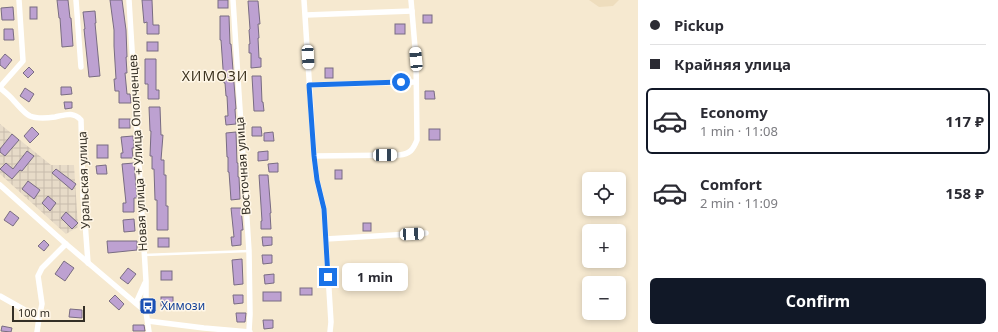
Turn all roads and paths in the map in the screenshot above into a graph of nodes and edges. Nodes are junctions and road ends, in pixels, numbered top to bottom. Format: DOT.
graph roads {
  1 [pos="20,0"];
  2 [pos="76,0"];
  3 [pos="129,0"];
  4 [pos="233,0"];
  5 [pos="304,0"];
  6 [pos="411,0"];
  7 [pos="412,11"];
  8 [pos="306,15"];
  9 [pos="80,67"];
  10 [pos="416,82"];
  11 [pos="309,85"];
  12 [pos="0,88"];
  13 [pos="314,156"];
  14 [pos="0,185"];
  15 [pos="426,233"];
  16 [pos="326,239"];
  17 [pos="66,244"];
  18 [pos="248,251"];
  19 [pos="144,255"];
  20 [pos="88,263"];
  21 [pos="146,281"];
  22 [pos="0,296"];
  23 [pos="136,303"];
  24 [pos="146,309"];
  25 [pos="39,318"];
  26 [pos="148,320"];
  27 [pos="37,332"];
  28 [pos="149,332"];
  29 [pos="250,332"];
  30 [pos="330,332"];
  1 -- 12 [label="street"];
  2 -- 9 [label="street"];
  3 -- 19 [label="street, Новая улица + Улица Ополченцев"];
  4 -- 18 [label="street, Восточная улица"];
  5 -- 8 [label="street"];
  6 -- 7 [label="street"];
  7 -- 8 [label="street"];
  7 -- 10 [label="street"];
  8 -- 11 [label="street"];
  10 -- 11 [label="street"];
  10 -- 13 [label="street"];
  11 -- 13 [label="street"];
  12 -- 20 [label="street, Уральская улица"];
  13 -- 16 [label="street"];
  14 -- 17 [label="street"];
  15 -- 16 [label="street"];
  16 -- 30 [label="street"];
  17 -- 20 [label="street"];
  17 -- 25 [label="street"];
  18 -- 19 [label="lane"];
  18 -- 29 [label="street, Восточная улица"];
  19 -- 21 [label="street, Новая улица + Улица Ополченцев"];
  20 -- 23 [label="street"];
  21 -- 23 [label="street"];
  21 -- 24 [label="street, Новая улица + Улица Ополченцев"];
  22 -- 25 [label="street"];
  23 -- 24 [label="street"];
  24 -- 26 [label="street, Новая улица + Улица Ополченцев"];
  25 -- 27 [label="street"];
  26 -- 28 [label="street, Новая улица + Улица Ополченцев"];
  26 -- 29 [label="street"];
}
